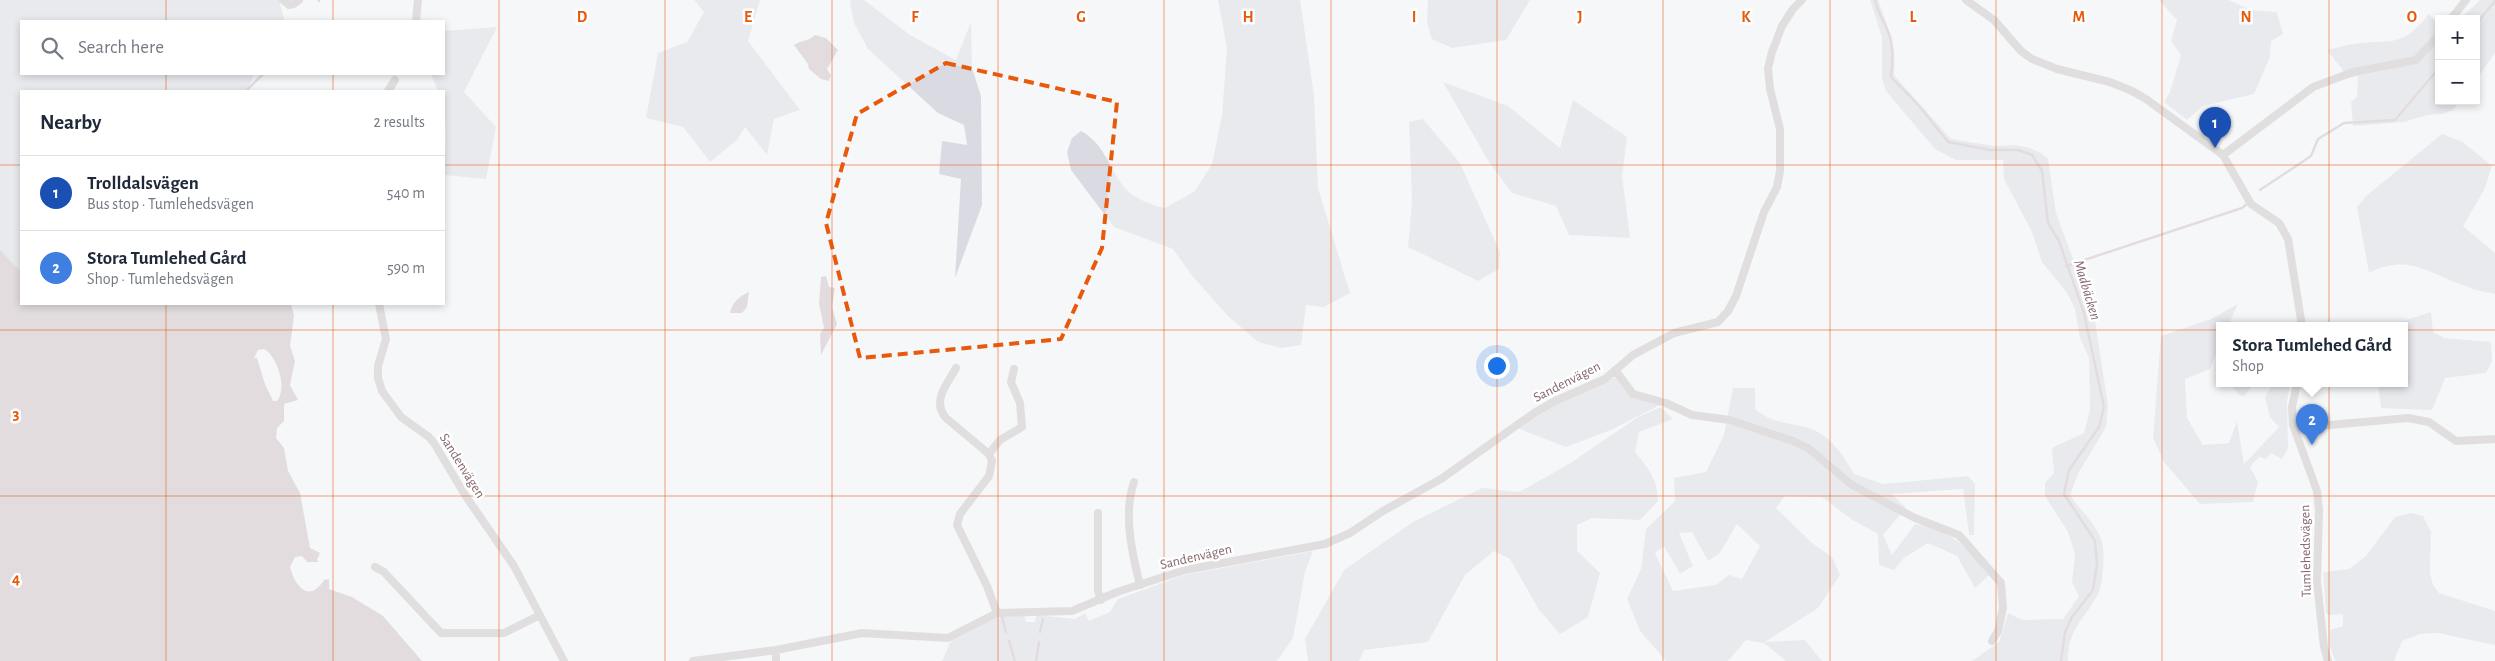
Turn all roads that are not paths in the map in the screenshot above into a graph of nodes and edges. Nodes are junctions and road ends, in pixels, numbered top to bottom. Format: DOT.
graph roads {
  1 [pos="283,0"];
  2 [pos="299,0"];
  3 [pos="418,0"];
  4 [pos="1802,0"];
  5 [pos="1966,0"];
  6 [pos="2466,0"];
  7 [pos="2454,15"];
  8 [pos="416,20"];
  9 [pos="2435,39"];
  10 [pos="395,80"];
  11 [pos="389,90"];
  12 [pos="2223,155"];
  13 [pos="379,305"];
  14 [pos="2301,322"];
  15 [pos="956,368"];
  16 [pos="1014,369"];
  17 [pos="1615,370"];
  18 [pos="2296,387"];
  19 [pos="2293,425"];
  20 [pos="2495,439"];
  21 [pos="989,454"];
  22 [pos="1134,482"];
  23 [pos="1098,513"];
  24 [pos="375,568"];
  25 [pos="1140,585"];
  26 [pos="1101,600"];
  27 [pos="997,613"];
  28 [pos="540,615"];
  29 [pos="1992,641"];
  30 [pos="776,650"];
  31 [pos="564,661"];
  32 [pos="694,661"];
  33 [pos="776,661"];
  34 [pos="2328,661"];
  1 -- 2 [label="street"];
  3 -- 8 [label="street"];
  4 -- 17 [label="street, Sandenvägen"];
  5 -- 12 [label="street"];
  6 -- 7 [label="street"];
  9 -- 12 [label="street"];
  10 -- 11 [label="street"];
  12 -- 14 [label="street"];
  13 -- 28 [label="street, Sandenvägen"];
  15 -- 21 [label="street"];
  16 -- 21 [label="street"];
  17 -- 25 [label="street, Sandenvägen"];
  17 -- 29 [label="street"];
  18 -- 19 [label="street, Tumlehedsvägen"];
  19 -- 20 [label="street"];
  19 -- 34 [label="street, Tumlehedsvägen"];
  21 -- 27 [label="street"];
  22 -- 25 [label="street"];
  23 -- 26 [label="street"];
  24 -- 28 [label="street"];
  25 -- 26 [label="street, Sandenvägen"];
  26 -- 27 [label="street, Sandenvägen"];
  27 -- 30 [label="street, Sandenvägen"];
  28 -- 31 [label="street, Sandenvägen"];
  30 -- 32 [label="street, Sandenvägen"];
  30 -- 33 [label="street"];
}
